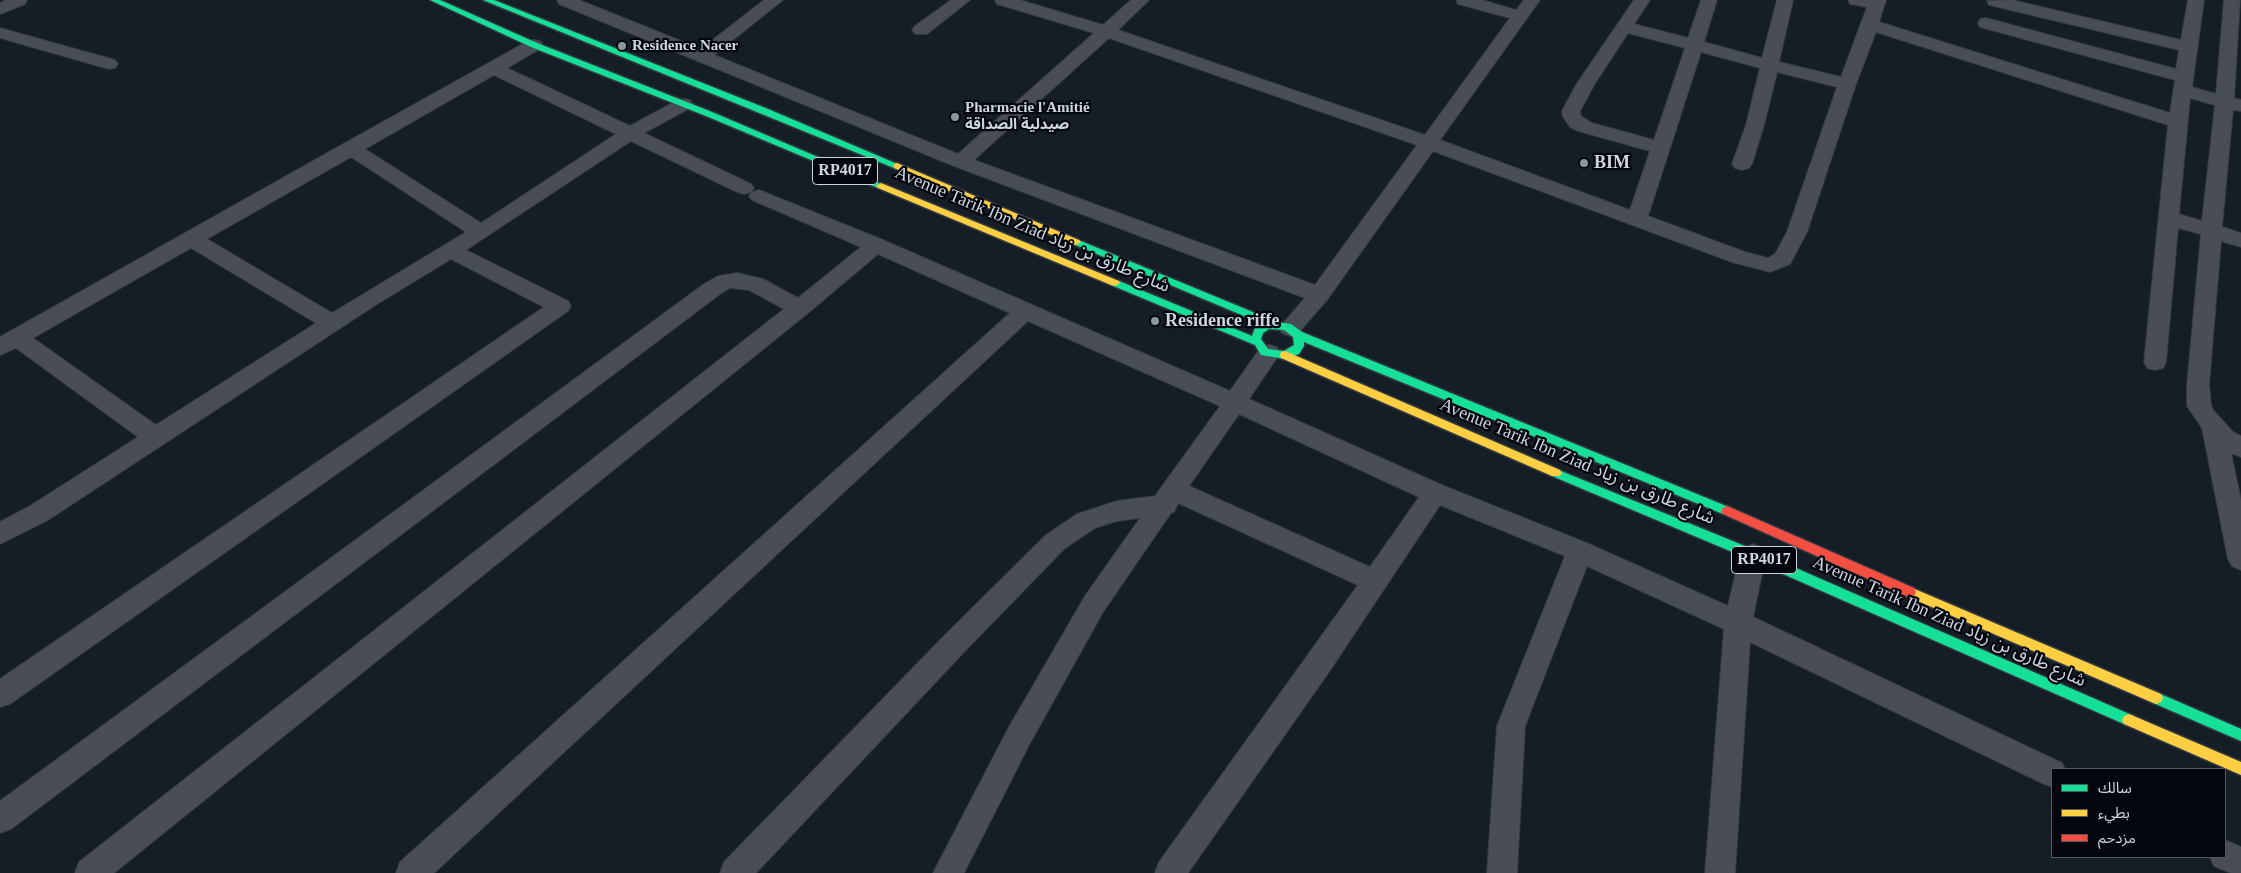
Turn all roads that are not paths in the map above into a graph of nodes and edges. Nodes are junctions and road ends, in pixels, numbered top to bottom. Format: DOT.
graph roads {
  1 [pos="19,0"];
  2 [pos="434,0"];
  3 [pos="487,0"];
  4 [pos="565,0"];
  5 [pos="775,0"];
  6 [pos="962,0"];
  7 [pos="1003,0"];
  8 [pos="1141,0"];
  9 [pos="1464,0"];
  10 [pos="1532,0"];
  11 [pos="1642,0"];
  12 [pos="1709,0"];
  13 [pos="1785,0"];
  14 [pos="1856,0"];
  15 [pos="1995,1"];
  16 [pos="2194,1"];
  17 [pos="1877,2"];
  18 [pos="2235,6"];
  19 [pos="0,9"];
  20 [pos="1520,16"];
  21 [pos="1986,24"];
  22 [pos="1870,25"];
  23 [pos="1626,27"];
  24 [pos="920,30"];
  25 [pos="1105,31"];
  26 [pos="0,33"];
  27 [pos="534,45"];
  28 [pos="1696,46"];
  29 [pos="2188,47"];
  30 [pos="704,56"];
  31 [pos="1974,58"];
  32 [pos="109,64"];
  33 [pos="1768,65"];
  34 [pos="493,68"];
  35 [pos="1847,84"];
  36 [pos="2184,84"];
  37 [pos="2233,103"];
  38 [pos="684,104"];
  39 [pos="2178,122"];
  40 [pos="629,134"];
  41 [pos="1430,143"];
  42 [pos="350,148"];
  43 [pos="1661,148"];
  44 [pos="962,162"];
  45 [pos="1742,164"];
  46 [pos="2169,218"];
  47 [pos="1637,220"];
  48 [pos="2211,230"];
  49 [pos="481,232"];
  50 [pos="191,239"];
  51 [pos="2241,240"];
  52 [pos="876,245"];
  53 [pos="451,251"];
  54 [pos="1319,295"];
  55 [pos="800,308"];
  56 [pos="1025,310"];
  57 [pos="333,323"];
  58 [pos="1288,329"];
  59 [pos="9,342"];
  60 [pos="1270,350"];
  61 [pos="2155,362"];
  62 [pos="1235,403"];
  63 [pos="2213,426"];
  64 [pos="155,437"];
  65 [pos="2241,448"];
  66 [pos="1435,493"];
  67 [pos="1170,498"];
  68 [pos="2238,532"];
  69 [pos="0,534"];
  70 [pos="1580,551"];
  71 [pos="1754,555"];
  72 [pos="2241,559"];
  73 [pos="1374,581"];
  74 [pos="1738,623"];
  75 [pos="0,695"];
  76 [pos="2241,736"];
  77 [pos="2241,770"];
  78 [pos="2051,772"];
  79 [pos="0,819"];
  80 [pos="2226,855"];
  81 [pos="2241,862"];
  82 [pos="90,873"];
  83 [pos="411,873"];
  84 [pos="735,873"];
  85 [pos="948,873"];
  86 [pos="1170,873"];
  87 [pos="1502,873"];
  88 [pos="1720,873"];
  1 -- 19 [label="street"];
  2 -- 27 [label="main road, Avenue Tarik Ibn Ziad شارع طارق بن زياد / RP4017"];
  3 -- 58 [label="main road, Avenue Tarik Ibn Ziad شارع طارق بن زياد / RP4017"];
  4 -- 30 [label="street"];
  5 -- 30 [label="street"];
  6 -- 24 [label="street"];
  7 -- 25 [label="street"];
  8 -- 25 [label="street"];
  9 -- 20 [label="street"];
  10 -- 20 [label="street"];
  11 -- 23 [label="street"];
  12 -- 28 [label="street"];
  13 -- 33 [label="street"];
  14 -- 17 [label="street"];
  15 -- 21 [label="street"];
  15 -- 29 [label="street"];
  16 -- 18 [label="street"];
  16 -- 29 [label="street"];
  17 -- 22 [label="street"];
  18 -- 37 [label="street"];
  20 -- 41 [label="street"];
  21 -- 31 [label="street"];
  21 -- 36 [label="street"];
  22 -- 31 [label="street"];
  22 -- 35 [label="street"];
  23 -- 28 [label="street"];
  23 -- 43 [label="street"];
  25 -- 41 [label="street"];
  25 -- 44 [label="street"];
  26 -- 32 [label="street"];
  27 -- 34 [label="street"];
  27 -- 38 [label="main road, Avenue Tarik Ibn Ziad شارع طارق بن زياد / RP4017"];
  28 -- 33 [label="street"];
  28 -- 43 [label="street"];
  29 -- 36 [label="street"];
  30 -- 44 [label="street"];
  31 -- 39 [label="street"];
  33 -- 35 [label="street"];
  33 -- 45 [label="street"];
  34 -- 40 [label="street"];
  34 -- 42 [label="street"];
  35 -- 47 [label="street"];
  36 -- 37 [label="street"];
  36 -- 39 [label="street"];
  37 -- 48 [label="street"];
  38 -- 40 [label="street"];
  38 -- 60 [label="main road, Avenue Tarik Ibn Ziad شارع طارق بن زياد / RP4017"];
  39 -- 46 [label="street"];
  40 -- 49 [label="street"];
  40 -- 52 [label="street"];
  41 -- 47 [label="street"];
  41 -- 54 [label="street"];
  42 -- 49 [label="street"];
  42 -- 50 [label="street"];
  43 -- 47 [label="street"];
  44 -- 54 [label="street"];
  46 -- 48 [label="street"];
  46 -- 61 [label="street"];
  48 -- 51 [label="street"];
  48 -- 63 [label="street"];
  49 -- 53 [label="street"];
  50 -- 57 [label="street"];
  50 -- 59 [label="street"];
  52 -- 55 [label="street"];
  52 -- 56 [label="street"];
  53 -- 57 [label="street"];
  53 -- 75 [label="street"];
  54 -- 58 [label="street"];
  55 -- 79 [label="street"];
  55 -- 82 [label="street"];
  56 -- 62 [label="street"];
  56 -- 83 [label="street"];
  57 -- 64 [label="street"];
  58 -- 60 [label="main road"];
  58 -- 60 [label="main road"];
  58 -- 76 [label="main road, Avenue Tarik Ibn Ziad شارع طارق بن زياد / RP4017"];
  59 -- 64 [label="street"];
  60 -- 62 [label="street"];
  60 -- 71 [label="main road, Avenue Tarik Ibn Ziad شارع طارق بن زياد / RP4017"];
  62 -- 66 [label="street"];
  62 -- 67 [label="street"];
  63 -- 65 [label="street"];
  63 -- 68 [label="street"];
  64 -- 69 [label="street"];
  66 -- 70 [label="street"];
  66 -- 73 [label="street"];
  67 -- 73 [label="street"];
  67 -- 84 [label="street"];
  67 -- 85 [label="street"];
  68 -- 72 [label="street"];
  70 -- 74 [label="street"];
  70 -- 87 [label="street"];
  71 -- 74 [label="street"];
  71 -- 77 [label="main road, Avenue Tarik Ibn Ziad شارع طارق بن زياد / RP4017"];
  73 -- 86 [label="street"];
  74 -- 78 [label="street"];
  74 -- 88 [label="street"];
  80 -- 81 [label="street"];
}
